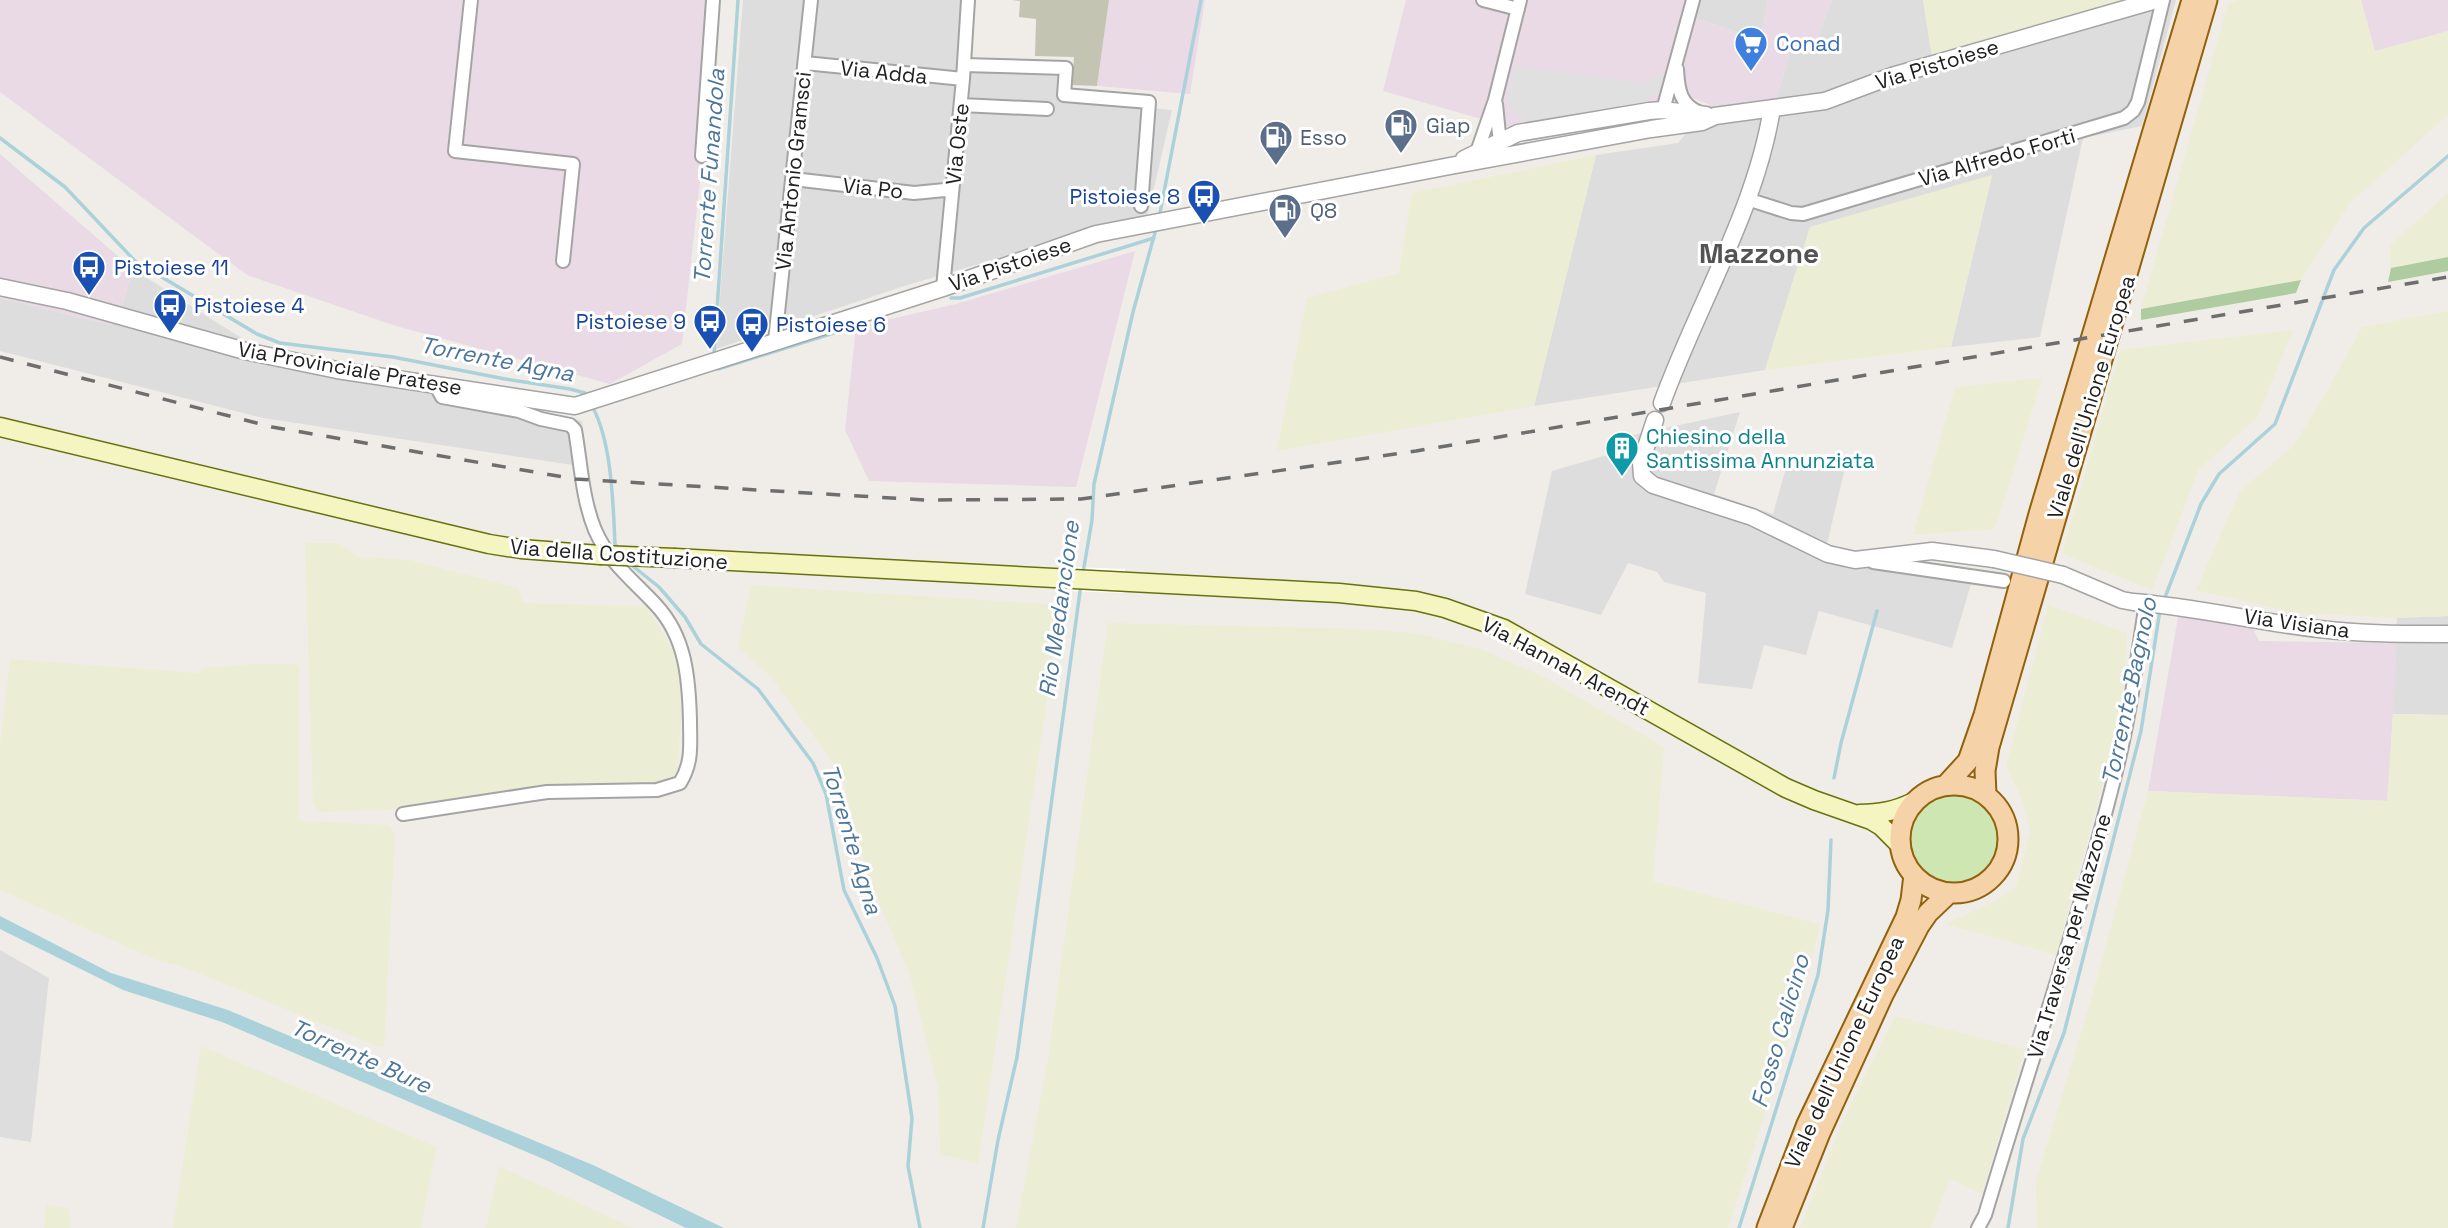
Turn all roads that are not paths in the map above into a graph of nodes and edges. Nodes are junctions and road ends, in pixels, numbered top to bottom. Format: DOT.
graph roads {
  1 [pos="471,0"];
  2 [pos="713,0"];
  3 [pos="811,0"];
  4 [pos="968,0"];
  5 [pos="1483,0"];
  6 [pos="1693,0"];
  7 [pos="2156,0"];
  8 [pos="2163,0"];
  9 [pos="2192,0"];
  10 [pos="2207,0"];
  11 [pos="1519,5"];
  12 [pos="805,63"];
  13 [pos="1677,64"];
  14 [pos="964,65"];
  15 [pos="963,79"];
  16 [pos="1495,100"];
  17 [pos="2170,102"];
  18 [pos="961,105"];
  19 [pos="1772,108"];
  20 [pos="1047,109"];
  21 [pos="1663,110"];
  22 [pos="1715,116"];
  23 [pos="1651,129"];
  24 [pos="1506,140"];
  25 [pos="1477,152"];
  26 [pos="1519,154"];
  27 [pos="702,156"];
  28 [pos="1450,166"];
  29 [pos="793,179"];
  30 [pos="952,192"];
  31 [pos="1747,199"];
  32 [pos="1141,206"];
  33 [pos="563,261"];
  34 [pos="0,288"];
  35 [pos="943,288"];
  36 [pos="775,341"];
  37 [pos="435,384"];
  38 [pos="1662,403"];
  39 [pos="581,405"];
  40 [pos="1655,420"];
  41 [pos="0,427"];
  42 [pos="1855,560"];
  43 [pos="1076,579"];
  44 [pos="2004,581"];
  45 [pos="2155,604"];
  46 [pos="2448,634"];
  47 [pos="1946,785"];
  48 [pos="1986,794"];
  49 [pos="1914,802"];
  50 [pos="403,814"];
  51 [pos="1859,814"];
  52 [pos="1900,845"];
  53 [pos="1914,875"];
  54 [pos="1949,892"];
  55 [pos="1767,1228"];
  56 [pos="1782,1228"];
  57 [pos="1978,1228"];
  1 -- 33 [label="street"];
  2 -- 27 [label="street"];
  3 -- 12 [label="street, Via Antonio Gramsci"];
  4 -- 14 [label="street, Via Oste"];
  5 -- 11 [label="street"];
  6 -- 13 [label="street"];
  7 -- 19 [label="street, Via Pistoiese"];
  8 -- 31 [label="street, Via Alfredo Forti"];
  9 -- 17 [label="main road, Viale dell'Unione Europea"];
  10 -- 17 [label="main road, Viale dell'Unione Europea"];
  11 -- 16 [label="street"];
  12 -- 15 [label="street, Via Adda"];
  12 -- 29 [label="street, Via Antonio Gramsci"];
  13 -- 21 [label="street"];
  13 -- 22 [label="street"];
  14 -- 15 [label="street, Via Oste"];
  14 -- 32 [label="street"];
  15 -- 18 [label="street, Via Oste"];
  16 -- 24 [label="street"];
  16 -- 25 [label="street"];
  17 -- 47 [label="main road, Viale dell'Unione Europea"];
  17 -- 48 [label="main road, Viale dell'Unione Europea"];
  18 -- 20 [label="street"];
  18 -- 30 [label="street, Via Oste"];
  19 -- 22 [label="street, Via Pistoiese"];
  19 -- 31 [label="street"];
  21 -- 22 [label="street, Via Pistoiese"];
  21 -- 23 [label="street"];
  21 -- 24 [label="street, Via Pistoiese"];
  22 -- 23 [label="street, Via Pistoiese"];
  23 -- 26 [label="street, Via Pistoiese"];
  24 -- 25 [label="street, Via Pistoiese"];
  24 -- 26 [label="street"];
  25 -- 28 [label="street, Via Pistoiese"];
  26 -- 28 [label="street, Via Pistoiese"];
  28 -- 35 [label="street, Via Pistoiese"];
  29 -- 30 [label="street, Via Po"];
  29 -- 36 [label="street, Via Antonio Gramsci"];
  30 -- 35 [label="street, Via Oste"];
  31 -- 38 [label="street"];
  34 -- 37 [label="street, Via Provinciale Pratese"];
  35 -- 36 [label="street, Via Pistoiese"];
  36 -- 39 [label="street, Via Pistoiese"];
  37 -- 39 [label="street, Via Provinciale Pratese"];
  37 -- 50 [label="street"];
  40 -- 42 [label="street"];
  41 -- 43 [label="main road, Via della Costituzione, bridge"];
  42 -- 44 [label="street"];
  42 -- 45 [label="street, bridge"];
  43 -- 51 [label="main road, Via Hannah Arendt"];
  45 -- 46 [label="street, Via Visiana"];
  45 -- 57 [label="street, Via Traversa per Mazzone"];
  47 -- 48 [label="main road"];
  47 -- 49 [label="main road, Viale dell'Unione Europea"];
  48 -- 54 [label="main road"];
  49 -- 51 [label="main road"];
  49 -- 52 [label="main road"];
  51 -- 52 [label="main road"];
  52 -- 53 [label="main road"];
  53 -- 54 [label="main road"];
  53 -- 55 [label="main road, Viale dell'Unione Europea"];
  54 -- 56 [label="main road, Viale dell'Unione Europea"];
}
